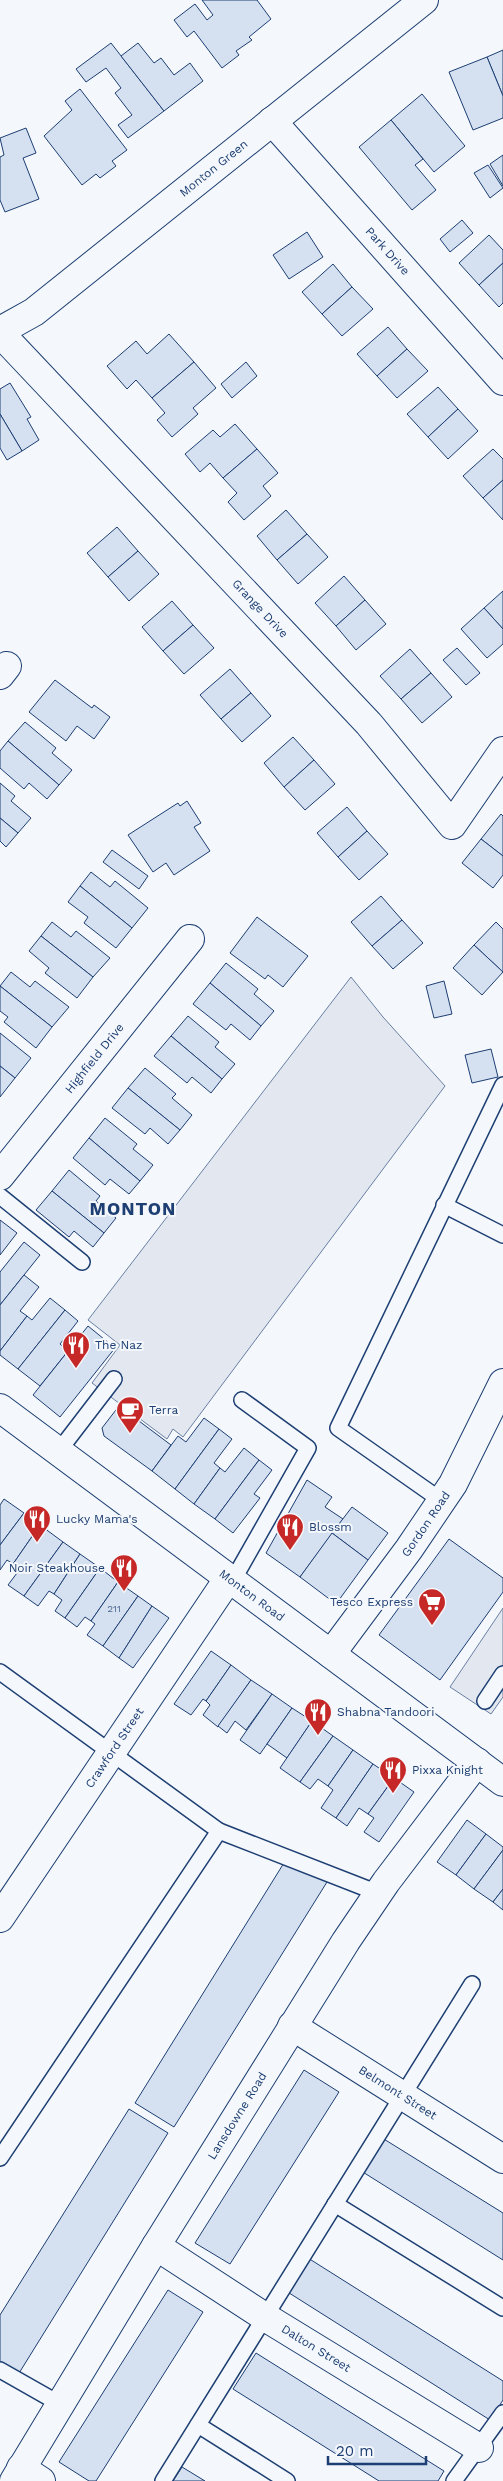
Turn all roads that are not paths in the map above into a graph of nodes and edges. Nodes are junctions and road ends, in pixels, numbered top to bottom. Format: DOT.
graph roads {
  1 [pos="424,0"];
  2 [pos="272,121"];
  3 [pos="0,332"];
  4 [pos="503,380"];
  5 [pos="503,751"];
  6 [pos="190,939"];
  7 [pos="503,1085"];
  8 [pos="0,1176"];
  9 [pos="0,1196"];
  10 [pos="444,1205"];
  11 [pos="503,1235"];
  12 [pos="82,1262"];
  13 [pos="114,1379"];
  14 [pos="503,1383"];
  15 [pos="242,1400"];
  16 [pos="0,1408"];
  17 [pos="58,1452"];
  18 [pos="442,1501"];
  19 [pos="230,1580"];
  20 [pos="331,1654"];
  21 [pos="0,1672"];
  22 [pos="503,1674"];
  23 [pos="485,1701"];
  24 [pos="112,1752"];
  25 [pos="477,1762"];
  26 [pos="503,1782"];
  27 [pos="220,1831"];
  28 [pos="378,1893"];
  29 [pos="0,1918"];
  30 [pos="472,1984"];
  31 [pos="292,2026"];
  32 [pos="402,2095"];
  33 [pos="0,2158"];
  34 [pos="503,2159"];
  35 [pos="334,2204"];
  36 [pos="156,2246"];
  37 [pos="503,2308"];
  38 [pos="265,2317"];
  39 [pos="0,2370"];
  40 [pos="60,2404"];
  41 [pos="503,2413"];
  42 [pos="198,2425"];
  43 [pos="479,2448"];
  44 [pos="25,2477"];
  45 [pos="164,2481"];
  46 [pos="287,2481"];
  47 [pos="454,2481"];
  1 -- 2 [label="street, Monton Green"];
  2 -- 3 [label="street, Monton Green"];
  2 -- 4 [label="street, Park Drive"];
  3 -- 5 [label="street, Grange Drive"];
  6 -- 8 [label="street, Highfield Drive"];
  7 -- 10 [label="lane"];
  9 -- 12 [label="lane"];
  10 -- 11 [label="lane"];
  10 -- 18 [label="lane"];
  13 -- 17 [label="lane"];
  14 -- 18 [label="street, Gordon Road"];
  15 -- 19 [label="lane"];
  16 -- 17 [label="street, Monton Road"];
  17 -- 19 [label="street, Monton Road"];
  18 -- 20 [label="street, Gordon Road"];
  19 -- 20 [label="street, Monton Road"];
  19 -- 24 [label="street, Crawford Street"];
  20 -- 25 [label="street, Monton Road"];
  21 -- 24 [label="lane"];
  22 -- 23 [label="lane"];
  24 -- 27 [label="lane"];
  24 -- 29 [label="street, Crawford Street"];
  25 -- 26 [label="street, Monton Road"];
  25 -- 28 [label="street, Lansdowne Road"];
  27 -- 28 [label="lane"];
  27 -- 33 [label="lane"];
  28 -- 31 [label="street, Lansdowne Road"];
  30 -- 32 [label="lane"];
  31 -- 32 [label="street, Belmont Street"];
  31 -- 36 [label="street, Lansdowne Road"];
  32 -- 34 [label="street, Belmont Street"];
  32 -- 35 [label="lane"];
  35 -- 37 [label="lane"];
  35 -- 38 [label="lane"];
  36 -- 38 [label="street, Dalton Street"];
  36 -- 40 [label="street, Lansdowne Road"];
  38 -- 42 [label="lane"];
  38 -- 43 [label="street, Dalton Street"];
  39 -- 40 [label="lane"];
  40 -- 44 [label="street, Lansdowne Road"];
  41 -- 43 [label="lane"];
  42 -- 45 [label="lane"];
  42 -- 46 [label="lane"];
  43 -- 47 [label="lane"];
}
